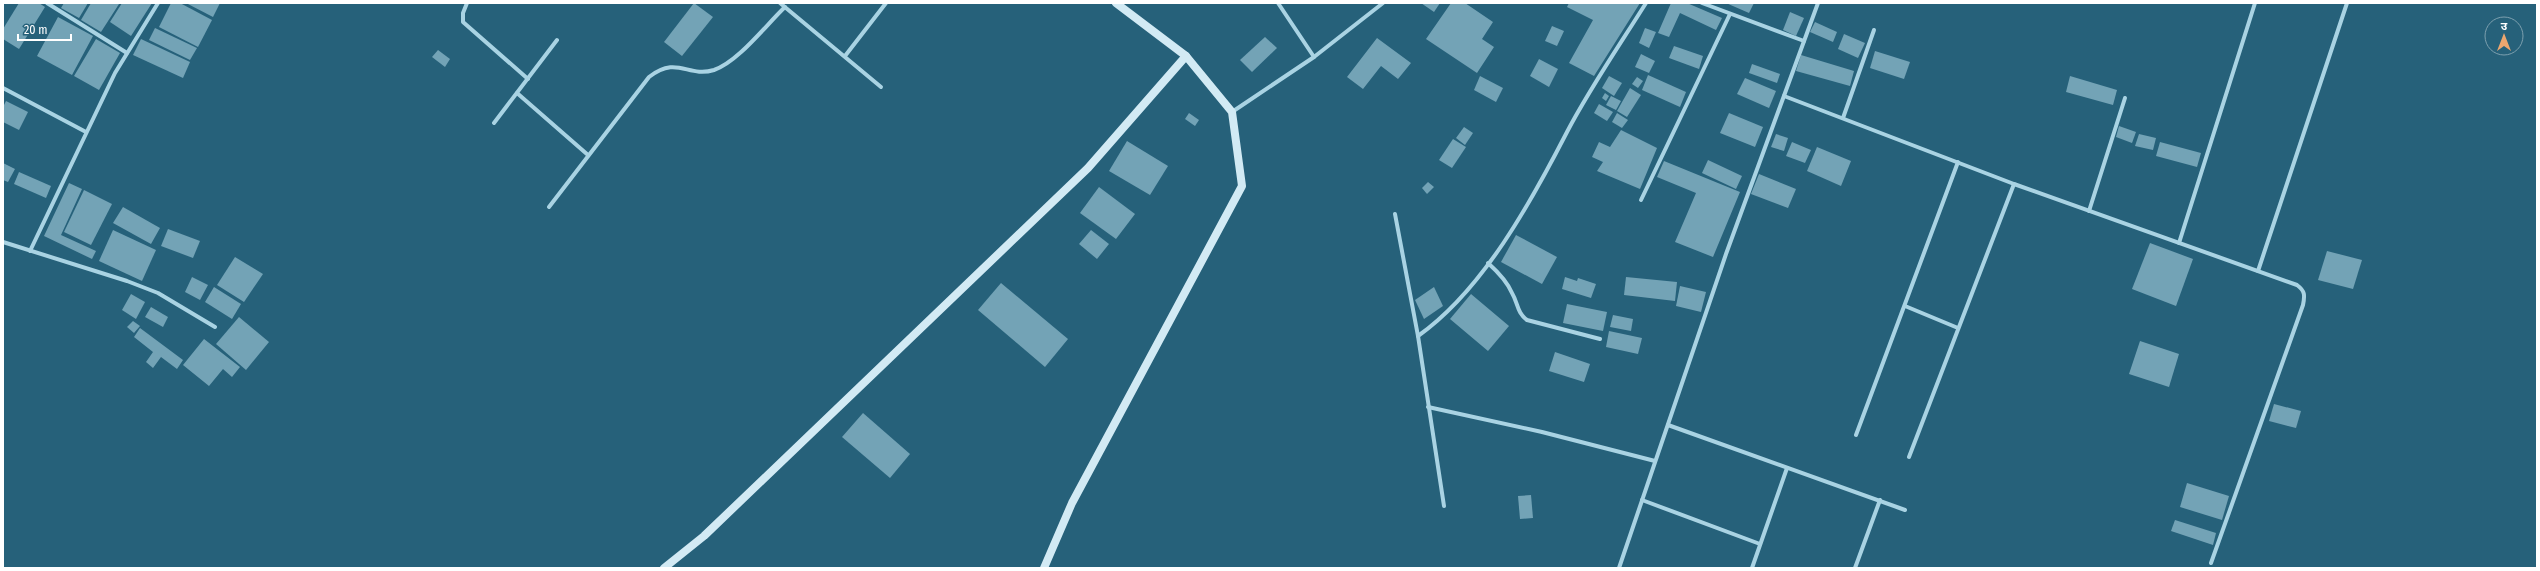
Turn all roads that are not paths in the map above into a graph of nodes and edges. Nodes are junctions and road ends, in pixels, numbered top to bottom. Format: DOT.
graph roads {
  1 [pos="47,3"];
  2 [pos="158,3"];
  3 [pos="467,3"];
  4 [pos="780,3"];
  5 [pos="886,3"];
  6 [pos="1116,3"];
  7 [pos="1278,3"];
  8 [pos="1383,3"];
  9 [pos="1646,3"];
  10 [pos="1702,3"];
  11 [pos="1818,3"];
  12 [pos="2255,3"];
  13 [pos="2346,3"];
  14 [pos="785,7"];
  15 [pos="1730,14"];
  16 [pos="1874,30"];
  17 [pos="557,40"];
  18 [pos="1804,41"];
  19 [pos="127,53"];
  20 [pos="845,56"];
  21 [pos="1186,56"];
  22 [pos="1314,57"];
  23 [pos="528,79"];
  24 [pos="881,87"];
  25 [pos="3,88"];
  26 [pos="517,93"];
  27 [pos="1784,96"];
  28 [pos="2125,98"];
  29 [pos="1232,112"];
  30 [pos="1843,118"];
  31 [pos="494,123"];
  32 [pos="86,132"];
  33 [pos="588,155"];
  34 [pos="1958,162"];
  35 [pos="2014,184"];
  36 [pos="1641,200"];
  37 [pos="549,207"];
  38 [pos="2089,212"];
  39 [pos="1395,214"];
  40 [pos="3,242"];
  41 [pos="2179,243"];
  42 [pos="30,251"];
  43 [pos="1488,263"];
  44 [pos="2258,271"];
  45 [pos="1905,306"];
  46 [pos="215,327"];
  47 [pos="1958,328"];
  48 [pos="1418,336"];
  49 [pos="1600,340"];
  50 [pos="1428,407"];
  51 [pos="1668,424"];
  52 [pos="1856,435"];
  53 [pos="1909,457"];
  54 [pos="1655,461"];
  55 [pos="1787,468"];
  56 [pos="1642,500"];
  57 [pos="1880,500"];
  58 [pos="1444,506"];
  59 [pos="1905,510"];
  60 [pos="1760,544"];
  61 [pos="2211,564"];
  62 [pos="664,568"];
  63 [pos="1044,568"];
  64 [pos="1619,568"];
  65 [pos="1752,568"];
  66 [pos="1855,568"];
  1 -- 19 [label="street"];
  2 -- 19 [label="street"];
  3 -- 23 [label="street"];
  4 -- 14 [label="street"];
  5 -- 20 [label="street"];
  6 -- 21 [label="street"];
  7 -- 22 [label="street"];
  8 -- 22 [label="street"];
  9 -- 43 [label="street"];
  10 -- 15 [label="street"];
  11 -- 18 [label="street"];
  12 -- 41 [label="street"];
  13 -- 44 [label="street"];
  14 -- 20 [label="street"];
  14 -- 33 [label="street"];
  15 -- 18 [label="street"];
  15 -- 36 [label="street"];
  16 -- 30 [label="street"];
  17 -- 23 [label="street"];
  18 -- 27 [label="street"];
  19 -- 32 [label="street"];
  20 -- 24 [label="street"];
  21 -- 29 [label="street"];
  21 -- 62 [label="street"];
  22 -- 29 [label="street"];
  23 -- 26 [label="street"];
  25 -- 32 [label="street"];
  26 -- 31 [label="street"];
  26 -- 33 [label="street"];
  27 -- 30 [label="street"];
  27 -- 51 [label="street"];
  28 -- 38 [label="street"];
  29 -- 63 [label="street"];
  30 -- 34 [label="street"];
  32 -- 42 [label="street"];
  33 -- 37 [label="street"];
  34 -- 35 [label="street"];
  34 -- 45 [label="street"];
  35 -- 38 [label="street"];
  35 -- 47 [label="street"];
  38 -- 41 [label="street"];
  39 -- 48 [label="street"];
  40 -- 42 [label="street"];
  41 -- 44 [label="street"];
  42 -- 46 [label="street"];
  43 -- 48 [label="street"];
  43 -- 49 [label="street"];
  44 -- 61 [label="street"];
  45 -- 47 [label="street"];
  45 -- 52 [label="street"];
  47 -- 53 [label="street"];
  48 -- 50 [label="street"];
  50 -- 54 [label="street"];
  50 -- 58 [label="street"];
  51 -- 54 [label="street"];
  51 -- 55 [label="street"];
  54 -- 56 [label="street"];
  55 -- 57 [label="street"];
  55 -- 60 [label="street"];
  56 -- 60 [label="street"];
  56 -- 64 [label="street"];
  57 -- 59 [label="street"];
  57 -- 66 [label="street"];
  60 -- 65 [label="street"];
}
